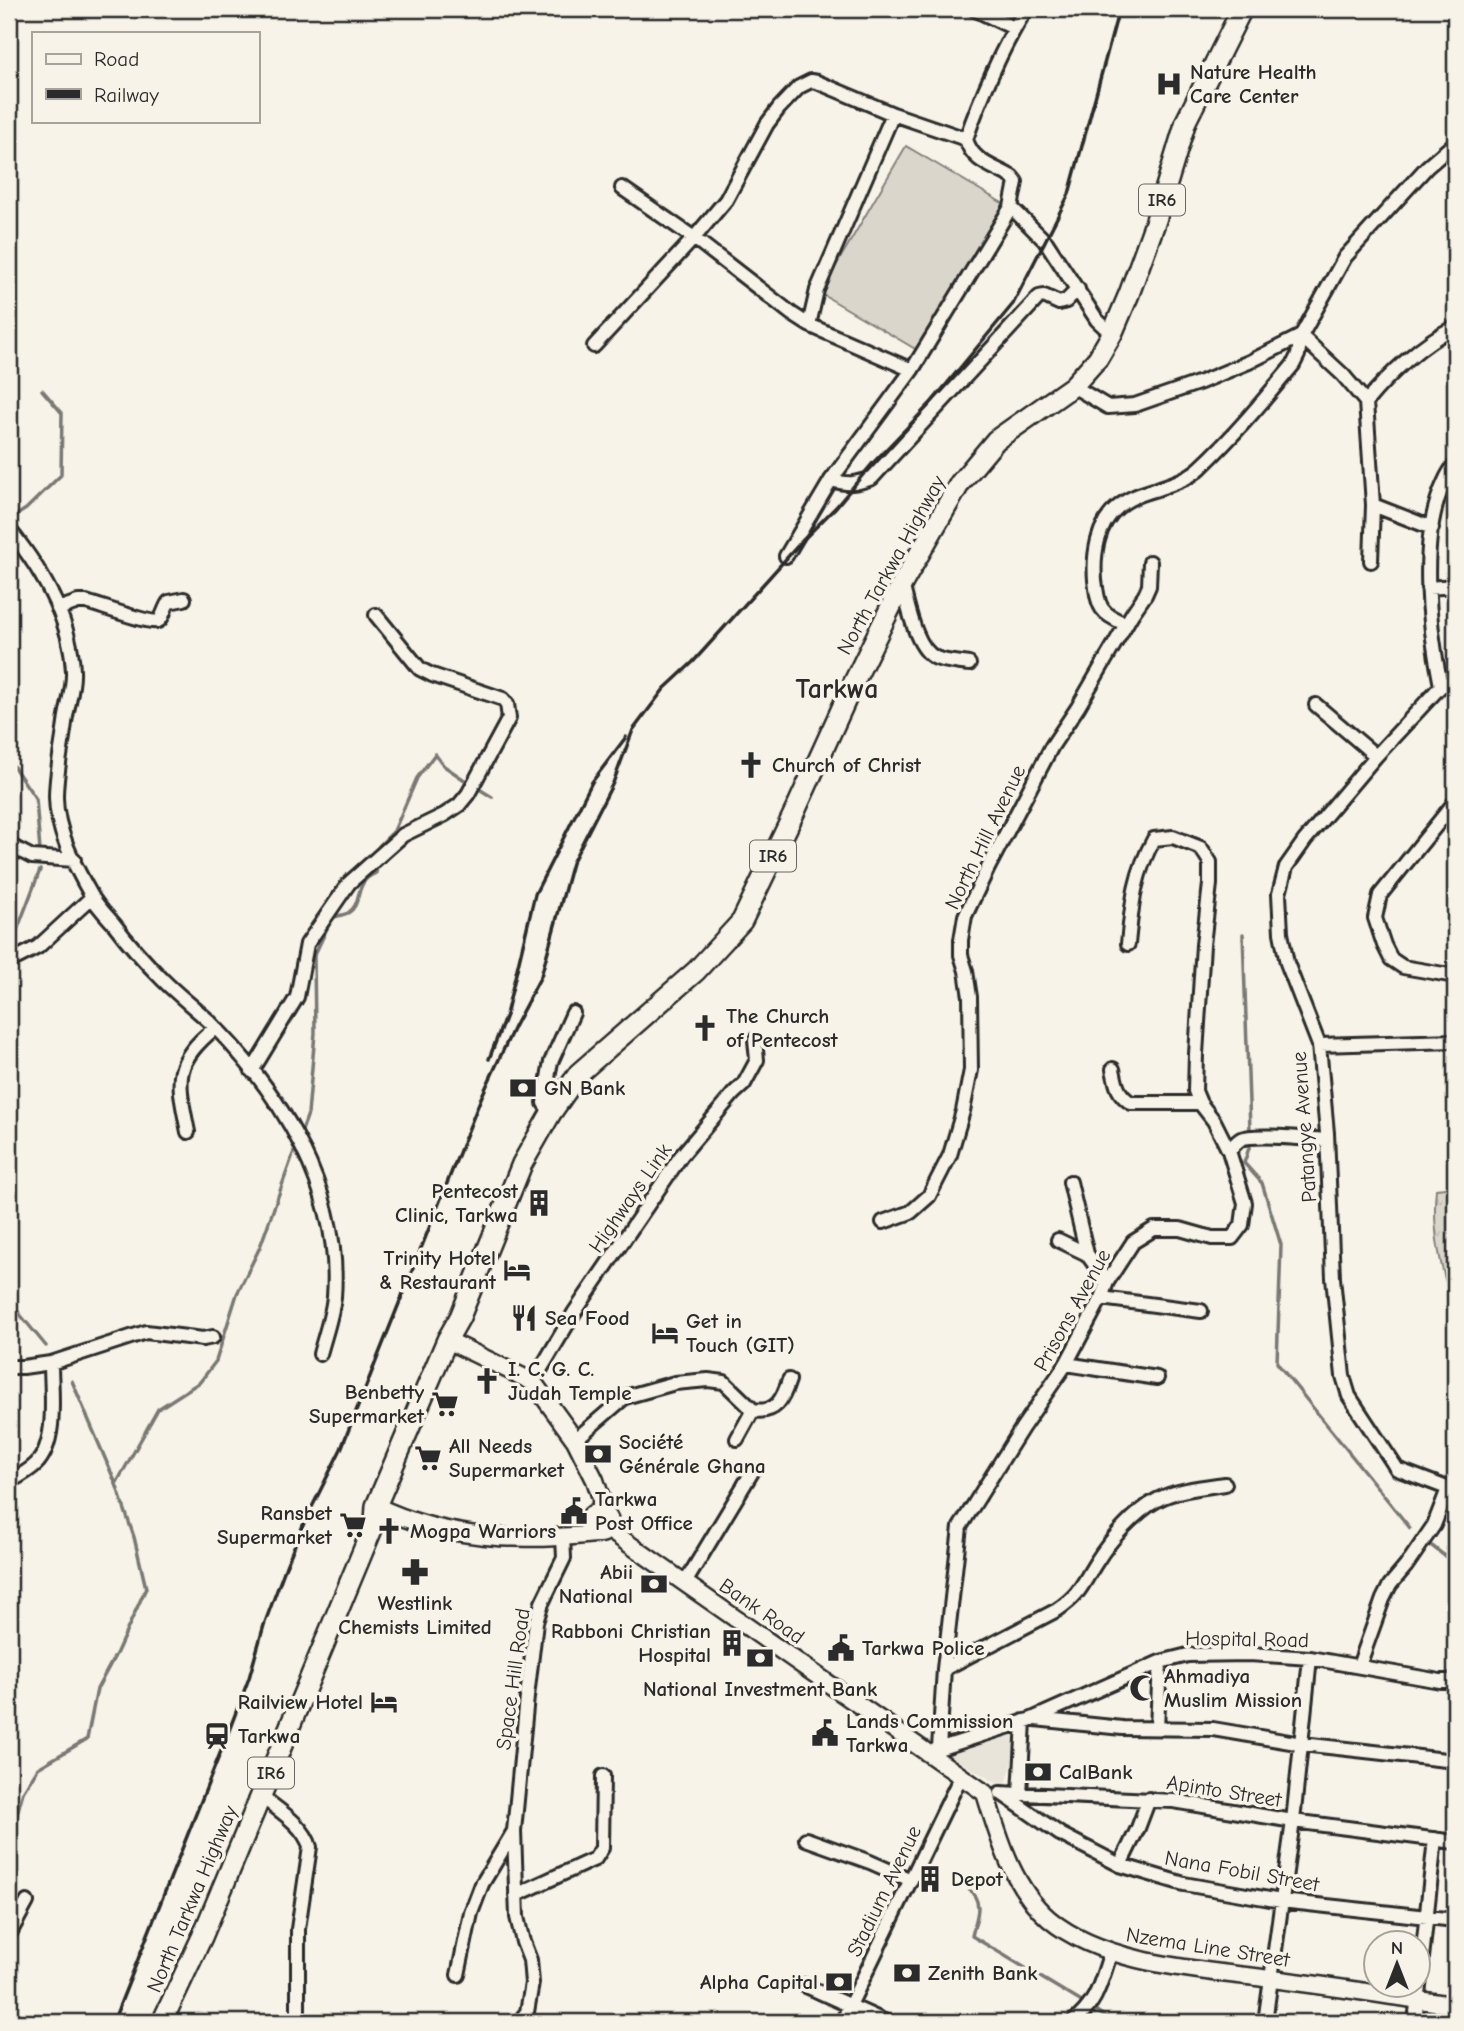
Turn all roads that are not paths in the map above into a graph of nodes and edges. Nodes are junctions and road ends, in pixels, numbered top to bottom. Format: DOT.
graph roads {
  1 [pos="974,9"];
  2 [pos="1026,9"];
  3 [pos="1241,9"];
  4 [pos="1014,27"];
  5 [pos="893,114"];
  6 [pos="966,139"];
  7 [pos="1455,143"];
  8 [pos="622,188"];
  9 [pos="1011,207"];
  10 [pos="694,239"];
  11 [pos="1078,289"];
  12 [pos="808,325"];
  13 [pos="1455,327"];
  14 [pos="1112,334"];
  15 [pos="1301,336"];
  16 [pos="594,346"];
  17 [pos="912,370"];
  18 [pos="1073,386"];
  19 [pos="1366,402"];
  20 [pos="1455,465"];
  21 [pos="831,480"];
  22 [pos="1373,505"];
  23 [pos="1432,528"];
  24 [pos="9,530"];
  25 [pos="786,556"];
  26 [pos="1371,561"];
  27 [pos="1150,562"];
  28 [pos="902,584"];
  29 [pos="1455,586"];
  30 [pos="1428,588"];
  31 [pos="184,599"];
  32 [pos="58,609"];
  33 [pos="376,615"];
  34 [pos="1126,624"];
  35 [pos="969,664"];
  36 [pos="1455,681"];
  37 [pos="1441,686"];
  38 [pos="1316,705"];
  39 [pos="1376,757"];
  40 [pos="1455,802"];
  41 [pos="9,845"];
  42 [pos="74,860"];
  43 [pos="92,897"];
  44 [pos="1128,944"];
  45 [pos="9,962"];
  46 [pos="1455,976"];
  47 [pos="573,1013"];
  48 [pos="215,1028"];
  49 [pos="755,1040"];
  50 [pos="1455,1041"];
  51 [pos="1320,1045"];
  52 [pos="1113,1069"];
  53 [pos="252,1071"];
  54 [pos="1200,1103"];
  55 [pos="551,1113"];
  56 [pos="188,1132"];
  57 [pos="1327,1140"];
  58 [pos="1229,1151"];
  59 [pos="1070,1182"];
  60 [pos="883,1222"];
  61 [pos="1058,1240"];
  62 [pos="1087,1254"];
  63 [pos="1107,1282"];
  64 [pos="1101,1298"];
  65 [pos="1201,1311"];
  66 [pos="213,1337"];
  67 [pos="451,1341"];
  68 [pos="320,1354"];
  69 [pos="51,1363"];
  70 [pos="1066,1364"];
  71 [pos="9,1367"];
  72 [pos="1157,1378"];
  73 [pos="789,1380"];
  74 [pos="533,1382"];
  75 [pos="753,1410"];
  76 [pos="737,1439"];
  77 [pos="575,1440"];
  78 [pos="752,1472"];
  79 [pos="9,1482"];
  80 [pos="1225,1484"];
  81 [pos="1452,1490"];
  82 [pos="379,1513"];
  83 [pos="602,1532"];
  84 [pos="563,1537"];
  85 [pos="685,1583"];
  86 [pos="1310,1658"];
  87 [pos="1160,1662"];
  88 [pos="1359,1666"];
  89 [pos="944,1668"];
  90 [pos="1455,1681"];
  91 [pos="1028,1720"];
  92 [pos="1157,1728"];
  93 [pos="1302,1744"];
  94 [pos="934,1751"];
  95 [pos="1455,1761"];
  96 [pos="603,1776"];
  97 [pos="961,1776"];
  98 [pos="993,1793"];
  99 [pos="1020,1794"];
  100 [pos="261,1796"];
  101 [pos="1149,1799"];
  102 [pos="1293,1821"];
  103 [pos="514,1831"];
  104 [pos="806,1839"];
  105 [pos="1435,1839"];
  106 [pos="1455,1842"];
  107 [pos="1120,1865"];
  108 [pos="911,1880"];
  109 [pos="516,1895"];
  110 [pos="1281,1901"];
  111 [pos="27,1902"];
  112 [pos="1428,1917"];
  113 [pos="1455,1920"];
  114 [pos="1426,1930"];
  115 [pos="9,1935"];
  116 [pos="1111,1952"];
  117 [pos="458,1975"];
  118 [pos="1271,1979"];
  119 [pos="804,1985"];
  120 [pos="1362,1992"];
  121 [pos="1417,2000"];
  122 [pos="1455,2005"];
  123 [pos="850,2006"];
  124 [pos="163,2022"];
  125 [pos="298,2022"];
  126 [pos="519,2022"];
  127 [pos="842,2022"];
  128 [pos="886,2022"];
  129 [pos="1073,2022"];
  130 [pos="1265,2022"];
  131 [pos="1415,2022"];
  1 -- 4 [label="street"];
  2 -- 4 [label="street"];
  3 -- 14 [label="main road, North Tarkwa Highway / IR6"];
  4 -- 6 [label="street"];
  5 -- 6 [label="street"];
  5 -- 10 [label="street"];
  5 -- 12 [label="street"];
  6 -- 9 [label="street"];
  7 -- 15 [label="street"];
  8 -- 10 [label="street"];
  9 -- 11 [label="street"];
  9 -- 17 [label="street"];
  10 -- 12 [label="street"];
  10 -- 16 [label="street"];
  11 -- 14 [label="street"];
  11 -- 21 [label="street"];
  12 -- 17 [label="street"];
  13 -- 19 [label="street"];
  14 -- 18 [label="main road, North Tarkwa Highway / IR6"];
  15 -- 18 [label="street"];
  15 -- 19 [label="street"];
  15 -- 34 [label="street"];
  17 -- 21 [label="street"];
  18 -- 28 [label="main road, North Tarkwa Highway / IR6"];
  19 -- 22 [label="street"];
  20 -- 23 [label="street"];
  21 -- 25 [label="street"];
  22 -- 23 [label="street"];
  22 -- 26 [label="street"];
  23 -- 30 [label="street"];
  24 -- 32 [label="street"];
  27 -- 34 [label="street, North Hill Avenue"];
  28 -- 35 [label="street"];
  28 -- 55 [label="main road, North Tarkwa Highway / IR6"];
  29 -- 30 [label="street"];
  30 -- 37 [label="street"];
  31 -- 32 [label="street"];
  32 -- 42 [label="street"];
  33 -- 53 [label="street"];
  34 -- 60 [label="street, North Hill Avenue"];
  36 -- 37 [label="street"];
  37 -- 39 [label="street, Patangye Avenue"];
  38 -- 39 [label="street"];
  39 -- 51 [label="street, Patangye Avenue"];
  40 -- 46 [label="street"];
  41 -- 42 [label="street"];
  42 -- 43 [label="street"];
  43 -- 45 [label="street"];
  43 -- 48 [label="street"];
  44 -- 54 [label="street, Prisons Avenue"];
  47 -- 55 [label="street"];
  48 -- 53 [label="street"];
  48 -- 56 [label="street"];
  49 -- 74 [label="street, Highways Link"];
  50 -- 51 [label="street"];
  51 -- 57 [label="street, Patangye Avenue"];
  52 -- 54 [label="street"];
  53 -- 68 [label="street"];
  54 -- 58 [label="street, Prisons Avenue"];
  55 -- 67 [label="main road, North Tarkwa Highway / IR6"];
  57 -- 58 [label="street"];
  57 -- 81 [label="street, Patangye Avenue"];
  58 -- 63 [label="street, Prisons Avenue"];
  59 -- 62 [label="street"];
  61 -- 62 [label="street"];
  62 -- 63 [label="street"];
  63 -- 64 [label="street, Prisons Avenue"];
  64 -- 65 [label="street"];
  64 -- 70 [label="street, Prisons Avenue"];
  66 -- 69 [label="street"];
  67 -- 74 [label="street"];
  67 -- 82 [label="main road, North Tarkwa Highway / IR6"];
  69 -- 71 [label="street"];
  69 -- 79 [label="street"];
  70 -- 72 [label="street"];
  70 -- 89 [label="street, Prisons Avenue"];
  73 -- 75 [label="street"];
  74 -- 77 [label="street"];
  75 -- 76 [label="street"];
  75 -- 77 [label="street"];
  77 -- 83 [label="street"];
  78 -- 85 [label="street"];
  80 -- 89 [label="street"];
  81 -- 88 [label="street"];
  82 -- 84 [label="street"];
  82 -- 100 [label="main road, North Tarkwa Highway / IR6"];
  83 -- 84 [label="street"];
  83 -- 85 [label="street, Bank Road"];
  84 -- 103 [label="street, Space Hill Road"];
  85 -- 94 [label="street, Bank Road"];
  86 -- 87 [label="street, Hospital Road"];
  86 -- 88 [label="street, Hospital Road"];
  86 -- 93 [label="street"];
  87 -- 91 [label="street, Hospital Road"];
  87 -- 92 [label="street"];
  88 -- 90 [label="street, Hospital Road"];
  89 -- 94 [label="street, Prisons Avenue"];
  91 -- 92 [label="street"];
  91 -- 94 [label="street, Hospital Road"];
  91 -- 99 [label="street"];
  92 -- 93 [label="street"];
  93 -- 95 [label="street"];
  93 -- 102 [label="street"];
  94 -- 97 [label="street, Bank Road"];
  96 -- 109 [label="street"];
  97 -- 98 [label="street"];
  97 -- 108 [label="street, Stadium Avenue"];
  98 -- 99 [label="street, Apinto Street"];
  98 -- 107 [label="street, Nana Fobil Street"];
  98 -- 116 [label="street, Nzema Line Street"];
  99 -- 101 [label="street, Apinto Street"];
  100 -- 124 [label="main road, North Tarkwa Highway / IR6"];
  100 -- 125 [label="street"];
  101 -- 102 [label="street, Apinto Street"];
  101 -- 107 [label="street"];
  102 -- 105 [label="street, Apinto Street"];
  102 -- 110 [label="street"];
  103 -- 109 [label="street, Space Hill Road"];
  103 -- 117 [label="street"];
  104 -- 108 [label="street"];
  105 -- 106 [label="street, Apinto Street"];
  105 -- 112 [label="street"];
  107 -- 110 [label="street, Nana Fobil Street"];
  108 -- 123 [label="street, Stadium Avenue"];
  109 -- 126 [label="street, Space Hill Road"];
  110 -- 112 [label="street, Nana Fobil Street"];
  110 -- 118 [label="street"];
  111 -- 115 [label="street"];
  112 -- 113 [label="street, Nana Fobil Street"];
  112 -- 114 [label="street"];
  116 -- 118 [label="street, Nzema Line Street"];
  116 -- 129 [label="street"];
  118 -- 120 [label="street, Nzema Line Street"];
  118 -- 130 [label="street"];
  119 -- 123 [label="street"];
  121 -- 122 [label="street, Nzema Line Street"];
  121 -- 131 [label="street"];
  123 -- 127 [label="street, Stadium Avenue"];
  123 -- 128 [label="street"];
}
